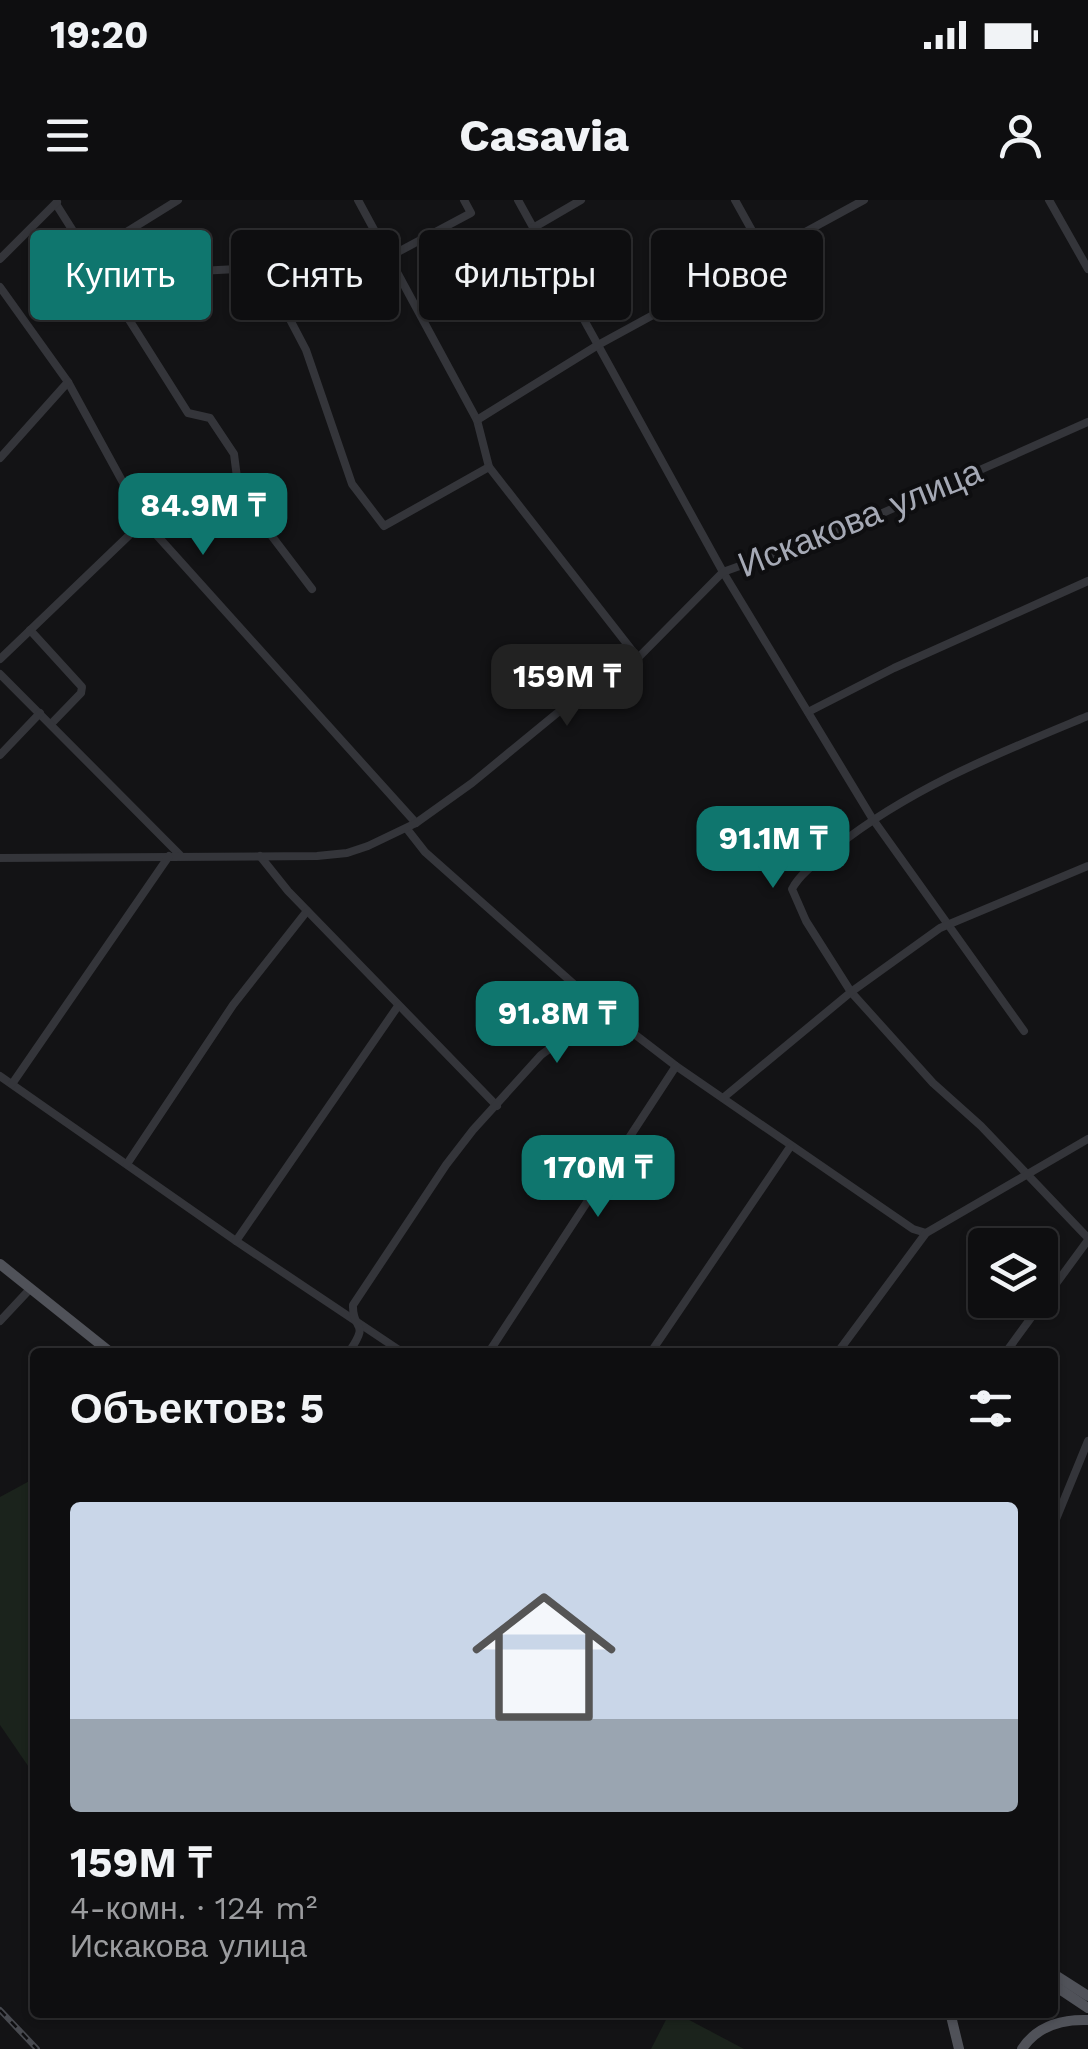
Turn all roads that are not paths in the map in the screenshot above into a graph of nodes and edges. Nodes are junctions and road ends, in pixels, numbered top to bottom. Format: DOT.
graph roads {
  1 [pos="178,200"];
  2 [pos="358,200"];
  3 [pos="464,200"];
  4 [pos="518,200"];
  5 [pos="581,200"];
  6 [pos="735,200"];
  7 [pos="864,200"];
  8 [pos="1049,200"];
  9 [pos="57,202"];
  10 [pos="848,204"];
  11 [pos="534,228"];
  12 [pos="73,230"];
  13 [pos="130,230"];
  14 [pos="375,230"];
  15 [pos="752,230"];
  16 [pos="805,230"];
  17 [pos="399,249"];
  18 [pos="2,252"];
  19 [pos="1088,268"];
  20 [pos="399,275"];
  21 [pos="0,287"];
  22 [pos="651,316"];
  23 [pos="128,320"];
  24 [pos="290,320"];
  25 [pos="598,345"];
  26 [pos="68,382"];
  27 [pos="477,420"];
  28 [pos="1088,422"];
  29 [pos="0,458"];
  30 [pos="488,467"];
  31 [pos="144,521"];
  32 [pos="724,572"];
  33 [pos="1088,581"];
  34 [pos="312,589"];
  35 [pos="30,630"];
  36 [pos="638,658"];
  37 [pos="0,659"];
  38 [pos="0,674"];
  39 [pos="808,712"];
  40 [pos="40,713"];
  41 [pos="1088,716"];
  42 [pos="51,724"];
  43 [pos="0,755"];
  44 [pos="872,818"];
  45 [pos="416,823"];
  46 [pos="407,828"];
  47 [pos="168,856"];
  48 [pos="181,856"];
  49 [pos="260,856"];
  50 [pos="0,858"];
  51 [pos="1088,866"];
  52 [pos="306,911"];
  53 [pos="949,924"];
  54 [pos="851,992"];
  55 [pos="398,1006"];
  56 [pos="603,1010"];
  57 [pos="1024,1030"];
  58 [pos="676,1066"];
  59 [pos="0,1076"];
  60 [pos="12,1084"];
  61 [pos="723,1098"];
  62 [pos="497,1106"];
  63 [pos="1088,1139"];
  64 [pos="790,1147"];
  65 [pos="127,1164"];
  66 [pos="1027,1176"];
  67 [pos="926,1233"];
  68 [pos="1088,1239"];
  69 [pos="236,1242"];
  70 [pos="0,1264"];
  71 [pos="30,1289"];
  72 [pos="0,1322"];
  73 [pos="361,1325"];
  74 [pos="105,1348"];
  75 [pos="352,1348"];
  76 [pos="396,1348"];
  77 [pos="491,1348"];
  78 [pos="653,1348"];
  79 [pos="841,1348"];
  80 [pos="1009,1348"];
  81 [pos="1088,1441"];
  82 [pos="1058,1514"];
  83 [pos="1058,1977"];
  84 [pos="1058,1988"];
  85 [pos="1088,1996"];
  86 [pos="1088,2008"];
  87 [pos="951,2018"];
  88 [pos="1088,2020"];
  89 [pos="959,2049"];
  90 [pos="1022,2049"];
  1 -- 13 [label="street"];
  2 -- 14 [label="street"];
  3 -- 17 [label="street"];
  4 -- 11 [label="street"];
  5 -- 11 [label="street"];
  6 -- 15 [label="street"];
  7 -- 10 [label="street"];
  8 -- 19 [label="street"];
  9 -- 12 [label="street"];
  9 -- 18 [label="street"];
  10 -- 16 [label="street"];
  11 -- 25 [label="street"];
  20 -- 27 [label="street"];
  21 -- 26 [label="street"];
  22 -- 25 [label="street"];
  23 -- 34 [label="street"];
  24 -- 30 [label="street"];
  25 -- 27 [label="street"];
  25 -- 32 [label="street"];
  26 -- 29 [label="street"];
  26 -- 31 [label="street"];
  27 -- 30 [label="street"];
  28 -- 32 [label="street, Искакова улица"];
  30 -- 36 [label="street"];
  31 -- 35 [label="street"];
  31 -- 45 [label="street"];
  32 -- 36 [label="street, Искакова улица"];
  32 -- 39 [label="street"];
  33 -- 39 [label="street"];
  35 -- 37 [label="street"];
  35 -- 42 [label="street"];
  36 -- 45 [label="street, Искакова улица"];
  38 -- 40 [label="street"];
  39 -- 44 [label="street"];
  40 -- 42 [label="street"];
  40 -- 43 [label="street"];
  41 -- 44 [label="street"];
  42 -- 48 [label="street"];
  44 -- 53 [label="street"];
  44 -- 54 [label="street"];
  45 -- 46 [label="street, Искакова улица"];
  46 -- 49 [label="street, Искакова улица"];
  46 -- 56 [label="street"];
  47 -- 48 [label="street, Искакова улица"];
  47 -- 50 [label="street, Искакова улица"];
  47 -- 60 [label="street"];
  48 -- 49 [label="street, Искакова улица"];
  49 -- 52 [label="street"];
  51 -- 53 [label="street"];
  52 -- 55 [label="street"];
  52 -- 65 [label="street"];
  53 -- 54 [label="street"];
  53 -- 57 [label="street"];
  54 -- 61 [label="street"];
  54 -- 66 [label="street"];
  55 -- 62 [label="street"];
  55 -- 69 [label="street"];
  56 -- 58 [label="street"];
  56 -- 62 [label="street"];
  58 -- 61 [label="street"];
  58 -- 77 [label="street"];
  59 -- 60 [label="street"];
  60 -- 65 [label="street"];
  61 -- 64 [label="street"];
  62 -- 73 [label="street"];
  63 -- 66 [label="street"];
  64 -- 67 [label="street"];
  64 -- 78 [label="street"];
  65 -- 69 [label="street"];
  66 -- 67 [label="street"];
  66 -- 68 [label="street"];
  67 -- 79 [label="street"];
  68 -- 80 [label="street"];
  69 -- 73 [label="street"];
  70 -- 71 [label="main road"];
  71 -- 72 [label="street"];
  71 -- 74 [label="main road"];
  73 -- 75 [label="street"];
  73 -- 76 [label="street"];
  81 -- 82 [label="street"];
  83 -- 85 [label="main road"];
  84 -- 86 [label="main road"];
  87 -- 89 [label="main road"];
  88 -- 90 [label="main road"];
}
